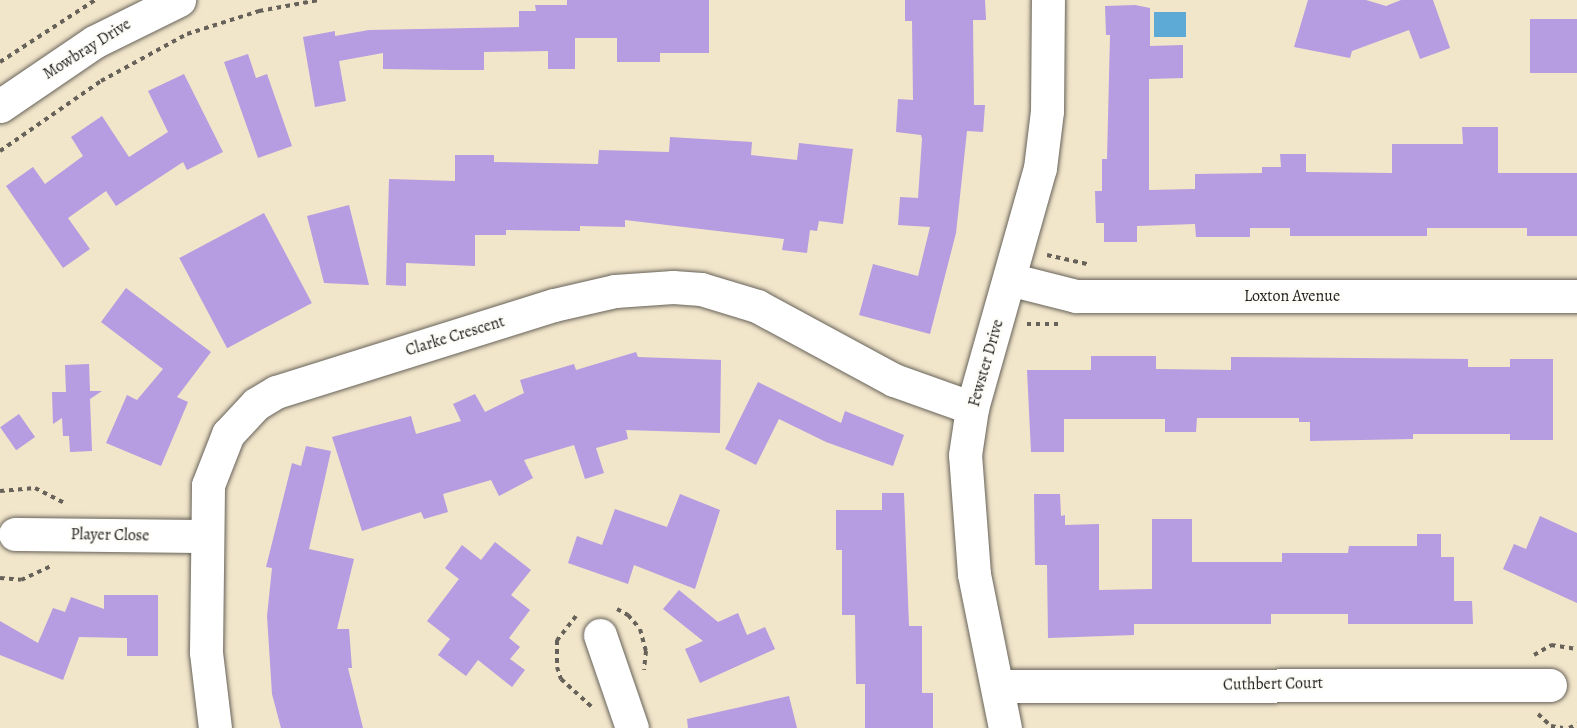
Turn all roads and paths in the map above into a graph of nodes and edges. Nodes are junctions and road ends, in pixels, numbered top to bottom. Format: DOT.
graph roads {
  1 [pos="95,0"];
  2 [pos="179,0"];
  3 [pos="319,0"];
  4 [pos="1048,0"];
  5 [pos="0,62"];
  6 [pos="0,106"];
  7 [pos="0,151"];
  8 [pos="1009,279"];
  9 [pos="1577,296"];
  10 [pos="1030,315"];
  11 [pos="1024,336"];
  12 [pos="972,408"];
  13 [pos="0,491"];
  14 [pos="71,506"];
  15 [pos="15,534"];
  16 [pos="205,536"];
  17 [pos="600,635"];
  18 [pos="1550,685"];
  19 [pos="997,686"];
  20 [pos="1577,724"];
  21 [pos="215,728"];
  22 [pos="632,728"];
  23 [pos="1005,728"];
  24 [pos="1569,728"];
  1 -- 5 [label="path"];
  2 -- 6 [label="street, Mowbray Drive"];
  3 -- 7 [label="path"];
  4 -- 8 [label="street, Fewster Drive"];
  8 -- 9 [label="street, Loxton Avenue"];
  8 -- 12 [label="street, Fewster Drive"];
  10 -- 11 [label="path"];
  12 -- 16 [label="street, Clarke Crescent"];
  12 -- 19 [label="street, Fewster Drive"];
  13 -- 14 [label="path"];
  15 -- 16 [label="street, Player Close"];
  16 -- 21 [label="street, Clarke Crescent"];
  17 -- 22 [label="street"];
  18 -- 19 [label="street, Cuthbert Court"];
  19 -- 23 [label="street, Fewster Drive"];
  20 -- 24 [label="path"];
}
